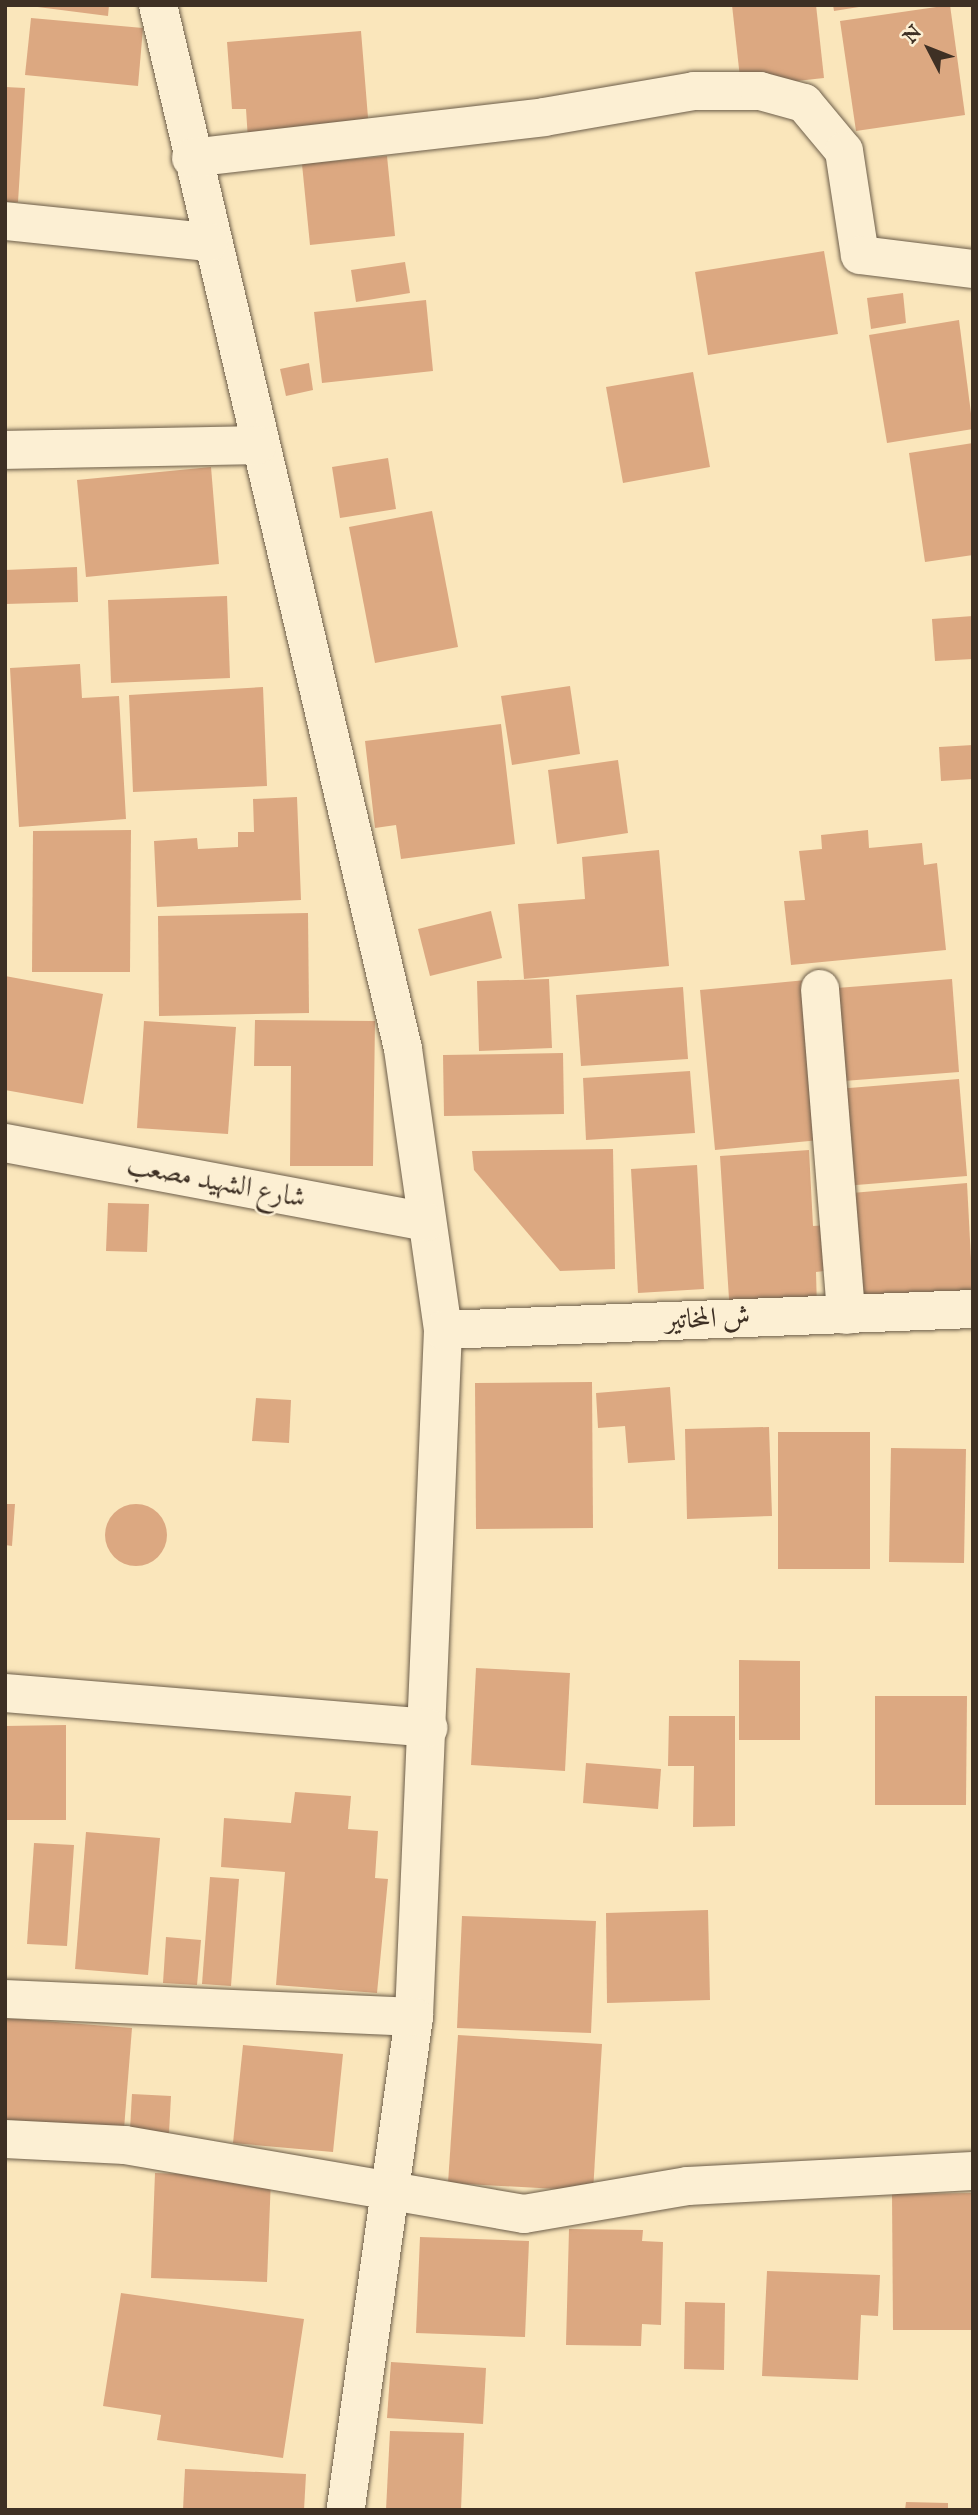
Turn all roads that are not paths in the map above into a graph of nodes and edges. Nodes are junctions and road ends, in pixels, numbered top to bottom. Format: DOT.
graph roads {
  1 [pos="158,5"];
  2 [pos="191,158"];
  3 [pos="5,221"];
  4 [pos="209,242"];
  5 [pos="973,269"];
  6 [pos="257,445"];
  7 [pos="5,450"];
  8 [pos="820,989"];
  9 [pos="5,1143"];
  10 [pos="426,1222"];
  11 [pos="973,1309"];
  12 [pos="846,1315"];
  13 [pos="443,1330"];
  14 [pos="5,1693"];
  15 [pos="429,1728"];
  16 [pos="5,1999"];
  17 [pos="414,2017"];
  18 [pos="5,2139"];
  19 [pos="973,2171"];
  20 [pos="390,2190"];
  21 [pos="346,2510"];
  1 -- 2 [label="street"];
  2 -- 4 [label="street"];
  2 -- 5 [label="street"];
  3 -- 4 [label="street"];
  4 -- 6 [label="street"];
  6 -- 7 [label="street"];
  6 -- 10 [label="street"];
  8 -- 12 [label="street"];
  9 -- 10 [label="street, شارع الشهيد مصعب"];
  10 -- 13 [label="street"];
  11 -- 12 [label="street, ش المخاتير"];
  12 -- 13 [label="street, ش المخاتير"];
  13 -- 15 [label="street"];
  14 -- 15 [label="street"];
  15 -- 17 [label="street"];
  16 -- 17 [label="street"];
  17 -- 20 [label="street"];
  18 -- 20 [label="street"];
  19 -- 20 [label="street"];
  20 -- 21 [label="street"];
}
